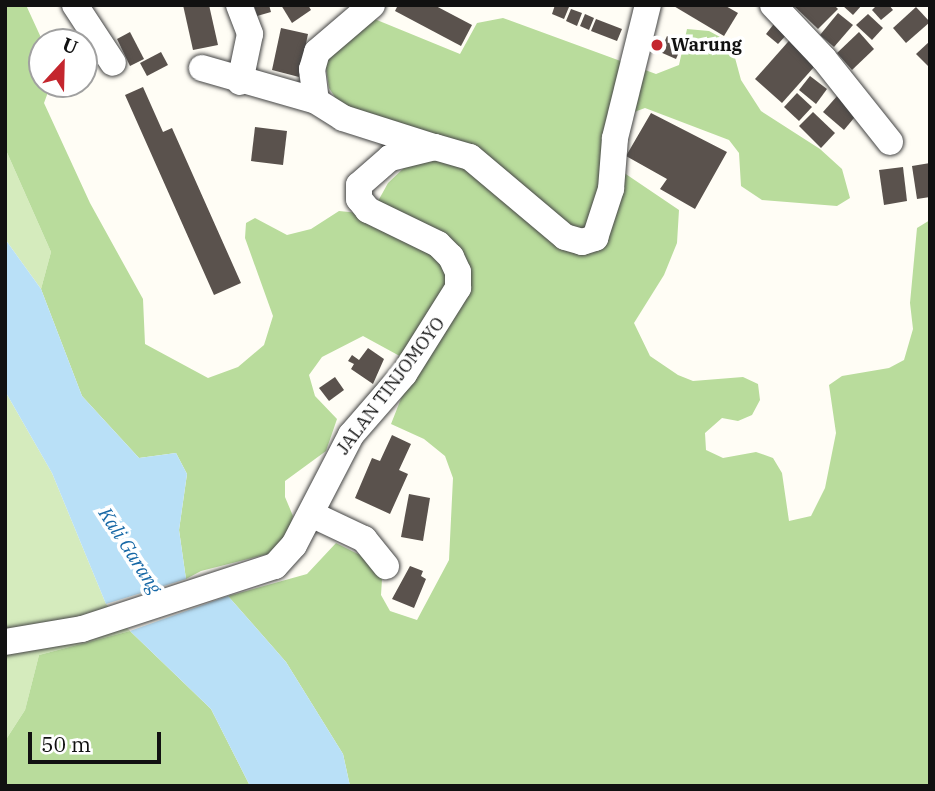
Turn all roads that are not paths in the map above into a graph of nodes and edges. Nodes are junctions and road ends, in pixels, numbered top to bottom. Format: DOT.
graph roads {
  1 [pos="75,5"];
  2 [pos="239,5"];
  3 [pos="372,5"];
  4 [pos="648,5"];
  5 [pos="773,5"];
  6 [pos="113,63"];
  7 [pos="202,68"];
  8 [pos="240,82"];
  9 [pos="316,101"];
  10 [pos="890,142"];
  11 [pos="435,147"];
  12 [pos="311,514"];
  13 [pos="386,566"];
  14 [pos="7,640"];
  1 -- 6 [label="street"];
  2 -- 8 [label="street"];
  3 -- 9 [label="street"];
  4 -- 11 [label="street, JALAN TINJOMOYO"];
  5 -- 10 [label="street"];
  7 -- 8 [label="street"];
  8 -- 9 [label="street"];
  9 -- 11 [label="street"];
  11 -- 12 [label="street, JALAN TINJOMOYO"];
  12 -- 13 [label="street"];
  12 -- 14 [label="street, JALAN TINJOMOYO"];
}
